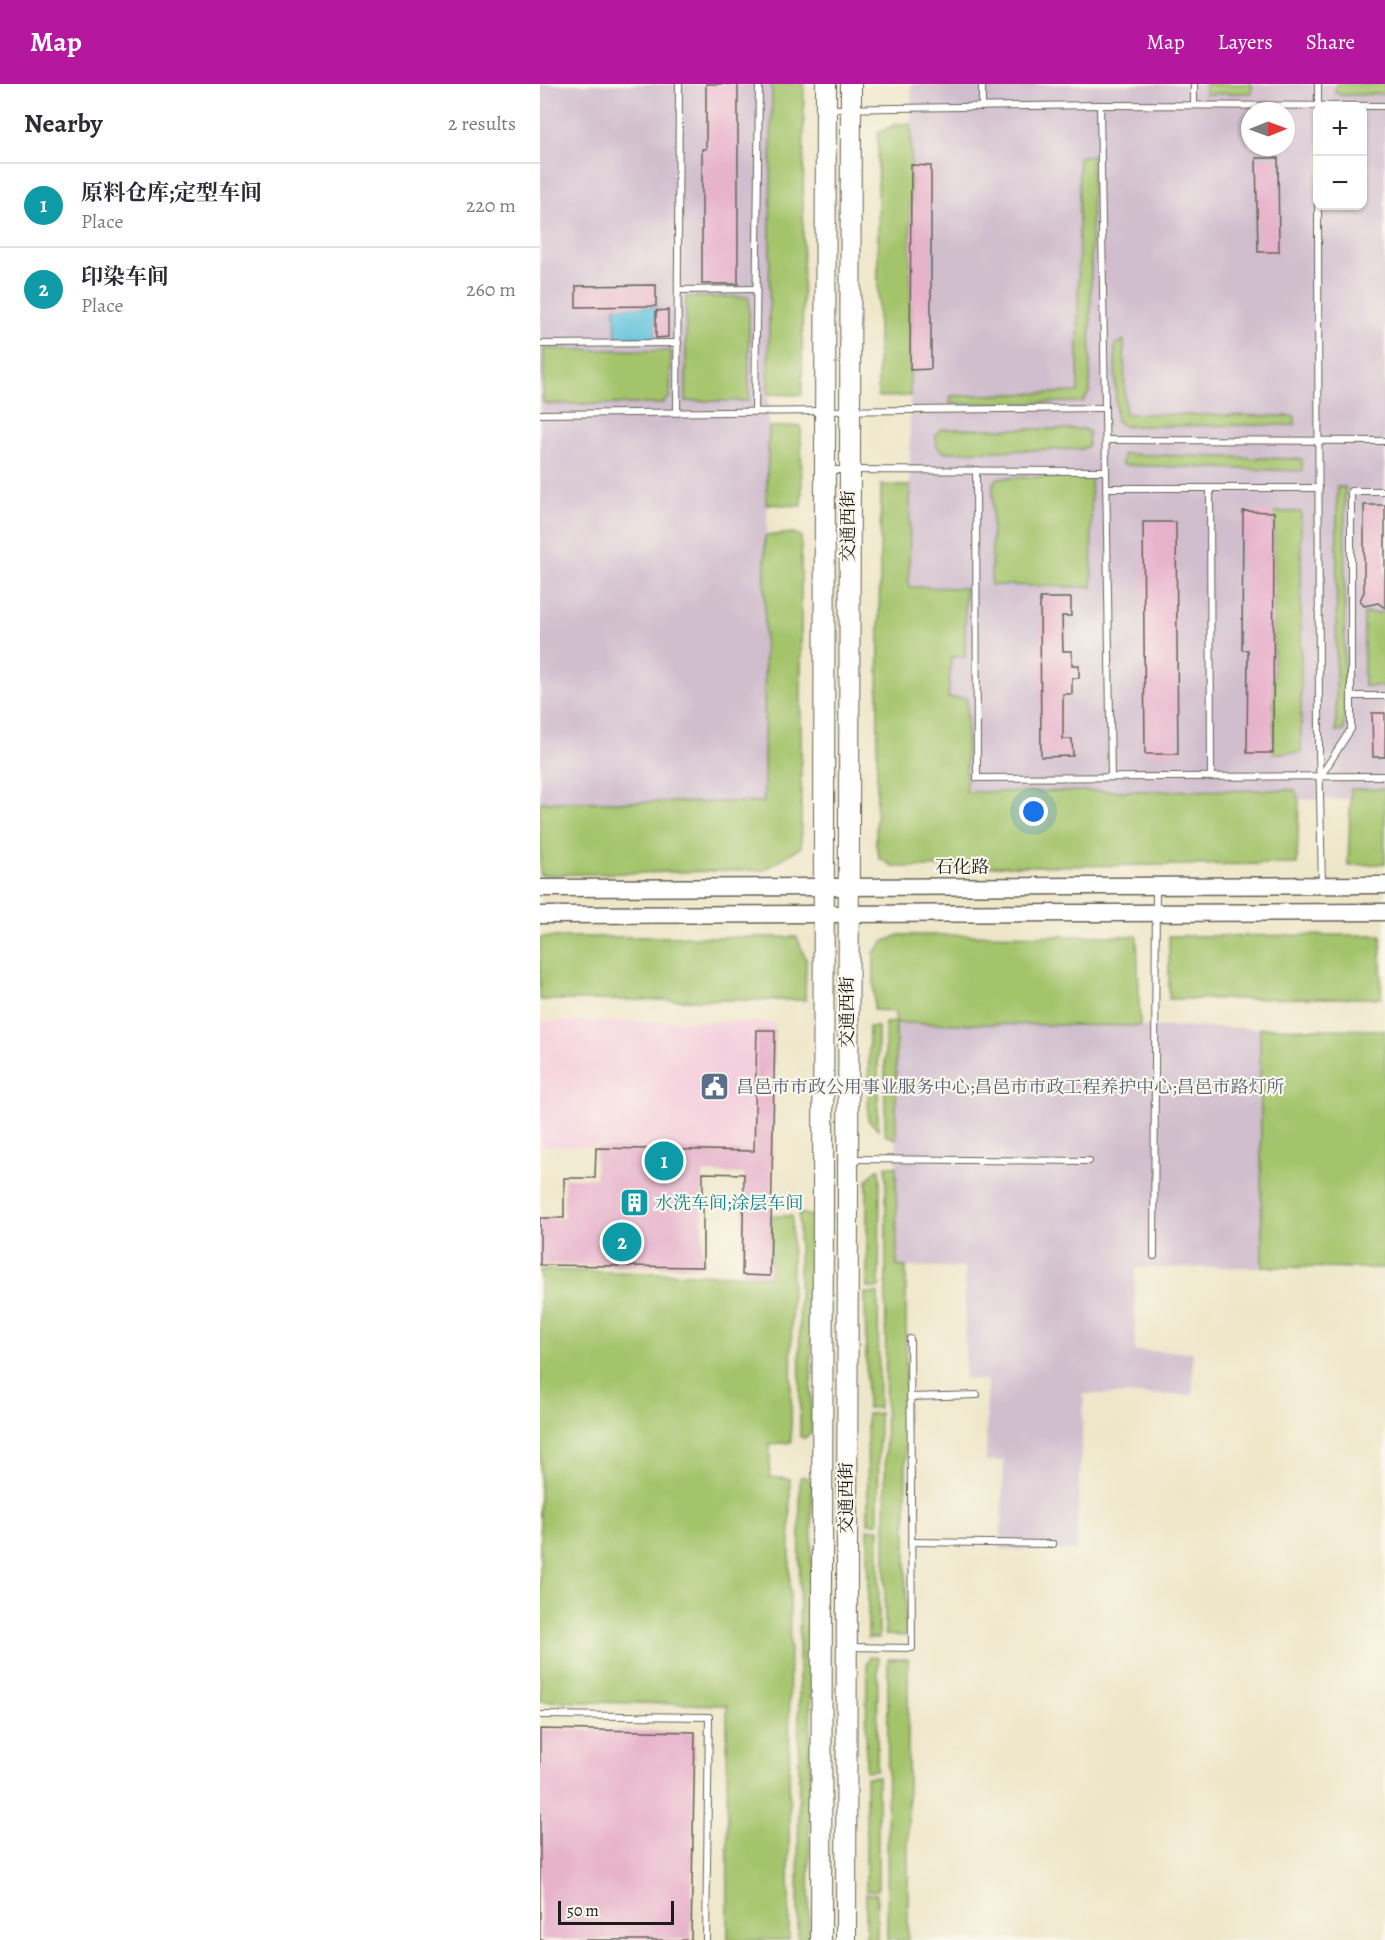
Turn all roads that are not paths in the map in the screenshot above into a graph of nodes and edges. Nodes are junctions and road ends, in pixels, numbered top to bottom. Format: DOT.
graph roads {
  1 [pos="679,84"];
  2 [pos="759,84"];
  3 [pos="826,84"];
  4 [pos="851,84"];
  5 [pos="982,84"];
  6 [pos="1194,84"];
  7 [pos="1318,84"];
  8 [pos="1318,102"];
  9 [pos="1100,105"];
  10 [pos="1194,105"];
  11 [pos="1313,106"];
  12 [pos="1367,106"];
  13 [pos="1385,106"];
  14 [pos="982,107"];
  15 [pos="850,109"];
  16 [pos="826,110"];
  17 [pos="1318,210"];
  18 [pos="757,289"];
  19 [pos="678,290"];
  20 [pos="678,343"];
  21 [pos="540,344"];
  22 [pos="1105,408"];
  23 [pos="849,409"];
  24 [pos="755,412"];
  25 [pos="825,412"];
  26 [pos="677,413"];
  27 [pos="540,414"];
  28 [pos="1106,440"];
  29 [pos="1319,441"];
  30 [pos="1385,441"];
  31 [pos="825,470"];
  32 [pos="849,470"];
  33 [pos="976,470"];
  34 [pos="1106,471"];
  35 [pos="1106,488"];
  36 [pos="1210,488"];
  37 [pos="1319,488"];
  38 [pos="1385,491"];
  39 [pos="1351,696"];
  40 [pos="1385,696"];
  41 [pos="1385,776"];
  42 [pos="1111,777"];
  43 [pos="1211,777"];
  44 [pos="1320,777"];
  45 [pos="1322,885"];
  46 [pos="1385,885"];
  47 [pos="1156,886"];
  48 [pos="824,887"];
  49 [pos="846,887"];
  50 [pos="540,888"];
  51 [pos="1385,912"];
  52 [pos="1156,913"];
  53 [pos="824,914"];
  54 [pos="847,914"];
  55 [pos="540,915"];
  56 [pos="847,1158"];
  57 [pos="1089,1161"];
  58 [pos="1154,1256"];
  59 [pos="910,1339"];
  60 [pos="977,1395"];
  61 [pos="910,1397"];
  62 [pos="911,1542"];
  63 [pos="1053,1544"];
  64 [pos="846,1647"];
  65 [pos="540,1715"];
  66 [pos="706,1940"];
  67 [pos="821,1940"];
  68 [pos="846,1940"];
  1 -- 19 [label="lane"];
  2 -- 18 [label="lane"];
  3 -- 16 [label="main road, 交通西街"];
  4 -- 15 [label="main road, 交通西街"];
  5 -- 14 [label="lane"];
  6 -- 10 [label="lane"];
  7 -- 8 [label="lane"];
  9 -- 10 [label="lane"];
  9 -- 14 [label="lane"];
  9 -- 22 [label="lane"];
  10 -- 11 [label="lane"];
  12 -- 13 [label="lane"];
  14 -- 15 [label="lane"];
  15 -- 16 [label="lane"];
  15 -- 23 [label="main road, 交通西街"];
  16 -- 25 [label="main road, 交通西街"];
  17 -- 29 [label="lane"];
  18 -- 19 [label="lane"];
  18 -- 24 [label="lane"];
  19 -- 20 [label="lane"];
  20 -- 21 [label="lane"];
  20 -- 26 [label="lane"];
  22 -- 23 [label="lane"];
  22 -- 28 [label="lane"];
  23 -- 25 [label="lane"];
  23 -- 32 [label="main road, 交通西街"];
  24 -- 25 [label="lane"];
  24 -- 26 [label="lane"];
  25 -- 31 [label="main road, 交通西街"];
  26 -- 27 [label="lane"];
  28 -- 29 [label="lane"];
  28 -- 34 [label="lane"];
  29 -- 30 [label="lane"];
  29 -- 37 [label="lane"];
  31 -- 32 [label="lane"];
  31 -- 48 [label="main road, 交通西街"];
  32 -- 33 [label="lane"];
  32 -- 49 [label="main road, 交通西街"];
  33 -- 34 [label="lane"];
  33 -- 42 [label="lane"];
  34 -- 35 [label="lane"];
  35 -- 36 [label="lane"];
  35 -- 42 [label="lane"];
  36 -- 37 [label="lane"];
  36 -- 43 [label="lane"];
  37 -- 44 [label="lane"];
  38 -- 39 [label="lane"];
  39 -- 40 [label="lane"];
  39 -- 44 [label="lane"];
  41 -- 44 [label="lane"];
  42 -- 43 [label="lane"];
  43 -- 44 [label="lane"];
  44 -- 45 [label="lane"];
  45 -- 46 [label="main road, 石化路"];
  45 -- 47 [label="main road, 石化路"];
  47 -- 49 [label="main road, 石化路"];
  47 -- 52 [label="lane"];
  48 -- 49 [label="main road, 石化路"];
  48 -- 50 [label="main road, 石化路"];
  48 -- 53 [label="main road, 交通西街"];
  49 -- 54 [label="main road, 交通西街"];
  51 -- 52 [label="main road"];
  52 -- 54 [label="main road"];
  52 -- 58 [label="lane"];
  53 -- 54 [label="main road"];
  53 -- 55 [label="main road"];
  53 -- 67 [label="main road, 交通西街"];
  54 -- 56 [label="main road, 交通西街"];
  56 -- 57 [label="lane"];
  56 -- 64 [label="main road, 交通西街"];
  59 -- 61 [label="lane"];
  60 -- 61 [label="lane"];
  61 -- 62 [label="lane"];
  62 -- 63 [label="lane"];
  62 -- 64 [label="lane"];
  64 -- 68 [label="main road, 交通西街"];
  65 -- 66 [label="lane"];
}
